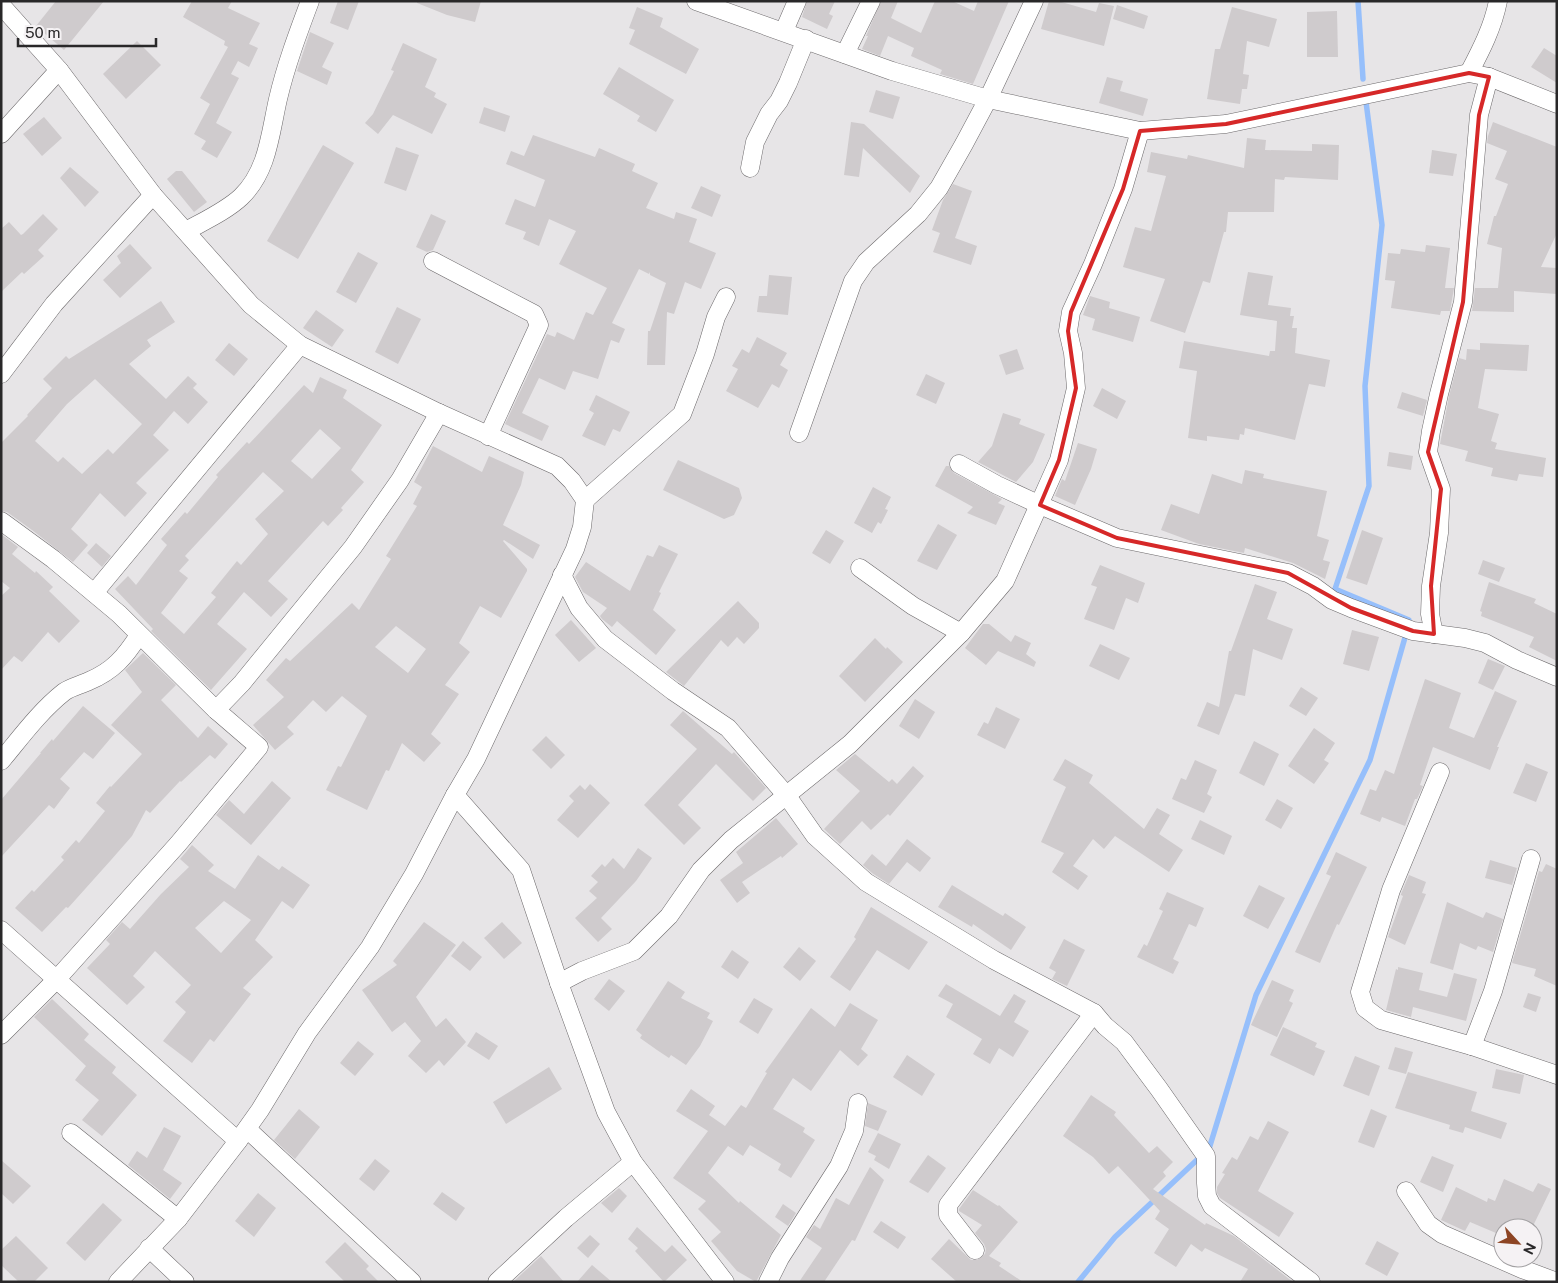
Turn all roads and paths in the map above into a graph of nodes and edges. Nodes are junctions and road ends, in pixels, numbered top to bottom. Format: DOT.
graph roads {
  1 [pos="310,1"];
  2 [pos="696,1"];
  3 [pos="797,1"];
  4 [pos="871,1"];
  5 [pos="1034,1"];
  6 [pos="1498,1"];
  7 [pos="1,5"];
  8 [pos="784,31"];
  9 [pos="806,40"];
  10 [pos="845,54"];
  11 [pos="58,70"];
  12 [pos="1469,73"];
  13 [pos="1489,78"];
  14 [pos="988,99"];
  15 [pos="1557,104"];
  16 [pos="1140,131"];
  17 [pos="1,134"];
  18 [pos="750,168"];
  19 [pos="153,195"];
  20 [pos="186,231"];
  21 [pos="433,261"];
  22 [pos="726,297"];
  23 [pos="300,345"];
  24 [pos="1,374"];
  25 [pos="439,413"];
  26 [pos="799,434"];
  27 [pos="488,436"];
  28 [pos="959,464"];
  29 [pos="585,500"];
  30 [pos="1040,505"];
  31 [pos="1,522"];
  32 [pos="860,568"];
  33 [pos="562,575"];
  34 [pos="94,593"];
  35 [pos="961,634"];
  36 [pos="1434,634"];
  37 [pos="139,635"];
  38 [pos="1557,677"];
  39 [pos="216,710"];
  40 [pos="1,761"];
  41 [pos="1440,772"];
  42 [pos="455,795"];
  43 [pos="787,796"];
  44 [pos="1531,859"];
  45 [pos="1,930"];
  46 [pos="56,980"];
  47 [pos="559,983"];
  48 [pos="1094,1013"];
  49 [pos="1,1035"];
  50 [pos="1472,1046"];
  51 [pos="1557,1075"];
  52 [pos="858,1103"];
  53 [pos="71,1133"];
  54 [pos="242,1135"];
  55 [pos="633,1162"];
  56 [pos="1406,1191"];
  57 [pos="178,1219"];
  58 [pos="149,1248"];
  59 [pos="975,1250"];
  60 [pos="403,1278"];
  61 [pos="118,1282"];
  62 [pos="185,1282"];
  63 [pos="498,1282"];
  64 [pos="725,1282"];
  65 [pos="768,1282"];
  66 [pos="1311,1282"];
  67 [pos="1557,1282"];
  1 -- 20 [label="street"];
  2 -- 8 [label="street"];
  3 -- 8 [label="street"];
  4 -- 10 [label="street"];
  5 -- 14 [label="street"];
  6 -- 12 [label="street"];
  7 -- 11 [label="street"];
  8 -- 9 [label="street"];
  9 -- 10 [label="street"];
  9 -- 18 [label="street"];
  10 -- 14 [label="street"];
  11 -- 17 [label="street"];
  11 -- 19 [label="street"];
  12 -- 13 [label="street"];
  12 -- 16 [label="street"];
  13 -- 15 [label="street"];
  13 -- 36 [label="street"];
  14 -- 16 [label="street"];
  14 -- 26 [label="street"];
  16 -- 30 [label="street"];
  19 -- 20 [label="street"];
  19 -- 24 [label="street"];
  20 -- 23 [label="street"];
  21 -- 27 [label="street"];
  22 -- 29 [label="street"];
  23 -- 25 [label="street"];
  23 -- 34 [label="street"];
  25 -- 27 [label="street"];
  25 -- 39 [label="street"];
  27 -- 29 [label="street"];
  28 -- 30 [label="street"];
  29 -- 33 [label="street"];
  30 -- 35 [label="street"];
  30 -- 36 [label="street"];
  31 -- 34 [label="street"];
  32 -- 35 [label="street"];
  33 -- 42 [label="street"];
  33 -- 43 [label="street"];
  34 -- 37 [label="street"];
  35 -- 43 [label="street"];
  36 -- 38 [label="street"];
  37 -- 39 [label="street"];
  37 -- 40 [label="street"];
  39 -- 46 [label="street"];
  41 -- 50 [label="street"];
  42 -- 47 [label="street"];
  42 -- 54 [label="street"];
  43 -- 47 [label="street"];
  43 -- 48 [label="street"];
  44 -- 50 [label="street"];
  45 -- 46 [label="street"];
  46 -- 49 [label="street"];
  46 -- 54 [label="street"];
  47 -- 55 [label="street"];
  48 -- 59 [label="street"];
  48 -- 66 [label="street"];
  50 -- 51 [label="street"];
  52 -- 65 [label="street"];
  53 -- 57 [label="street"];
  54 -- 57 [label="street"];
  54 -- 60 [label="street"];
  55 -- 63 [label="street"];
  55 -- 64 [label="street"];
  56 -- 67 [label="street"];
  57 -- 58 [label="street"];
  58 -- 61 [label="street"];
  58 -- 62 [label="street"];
}
